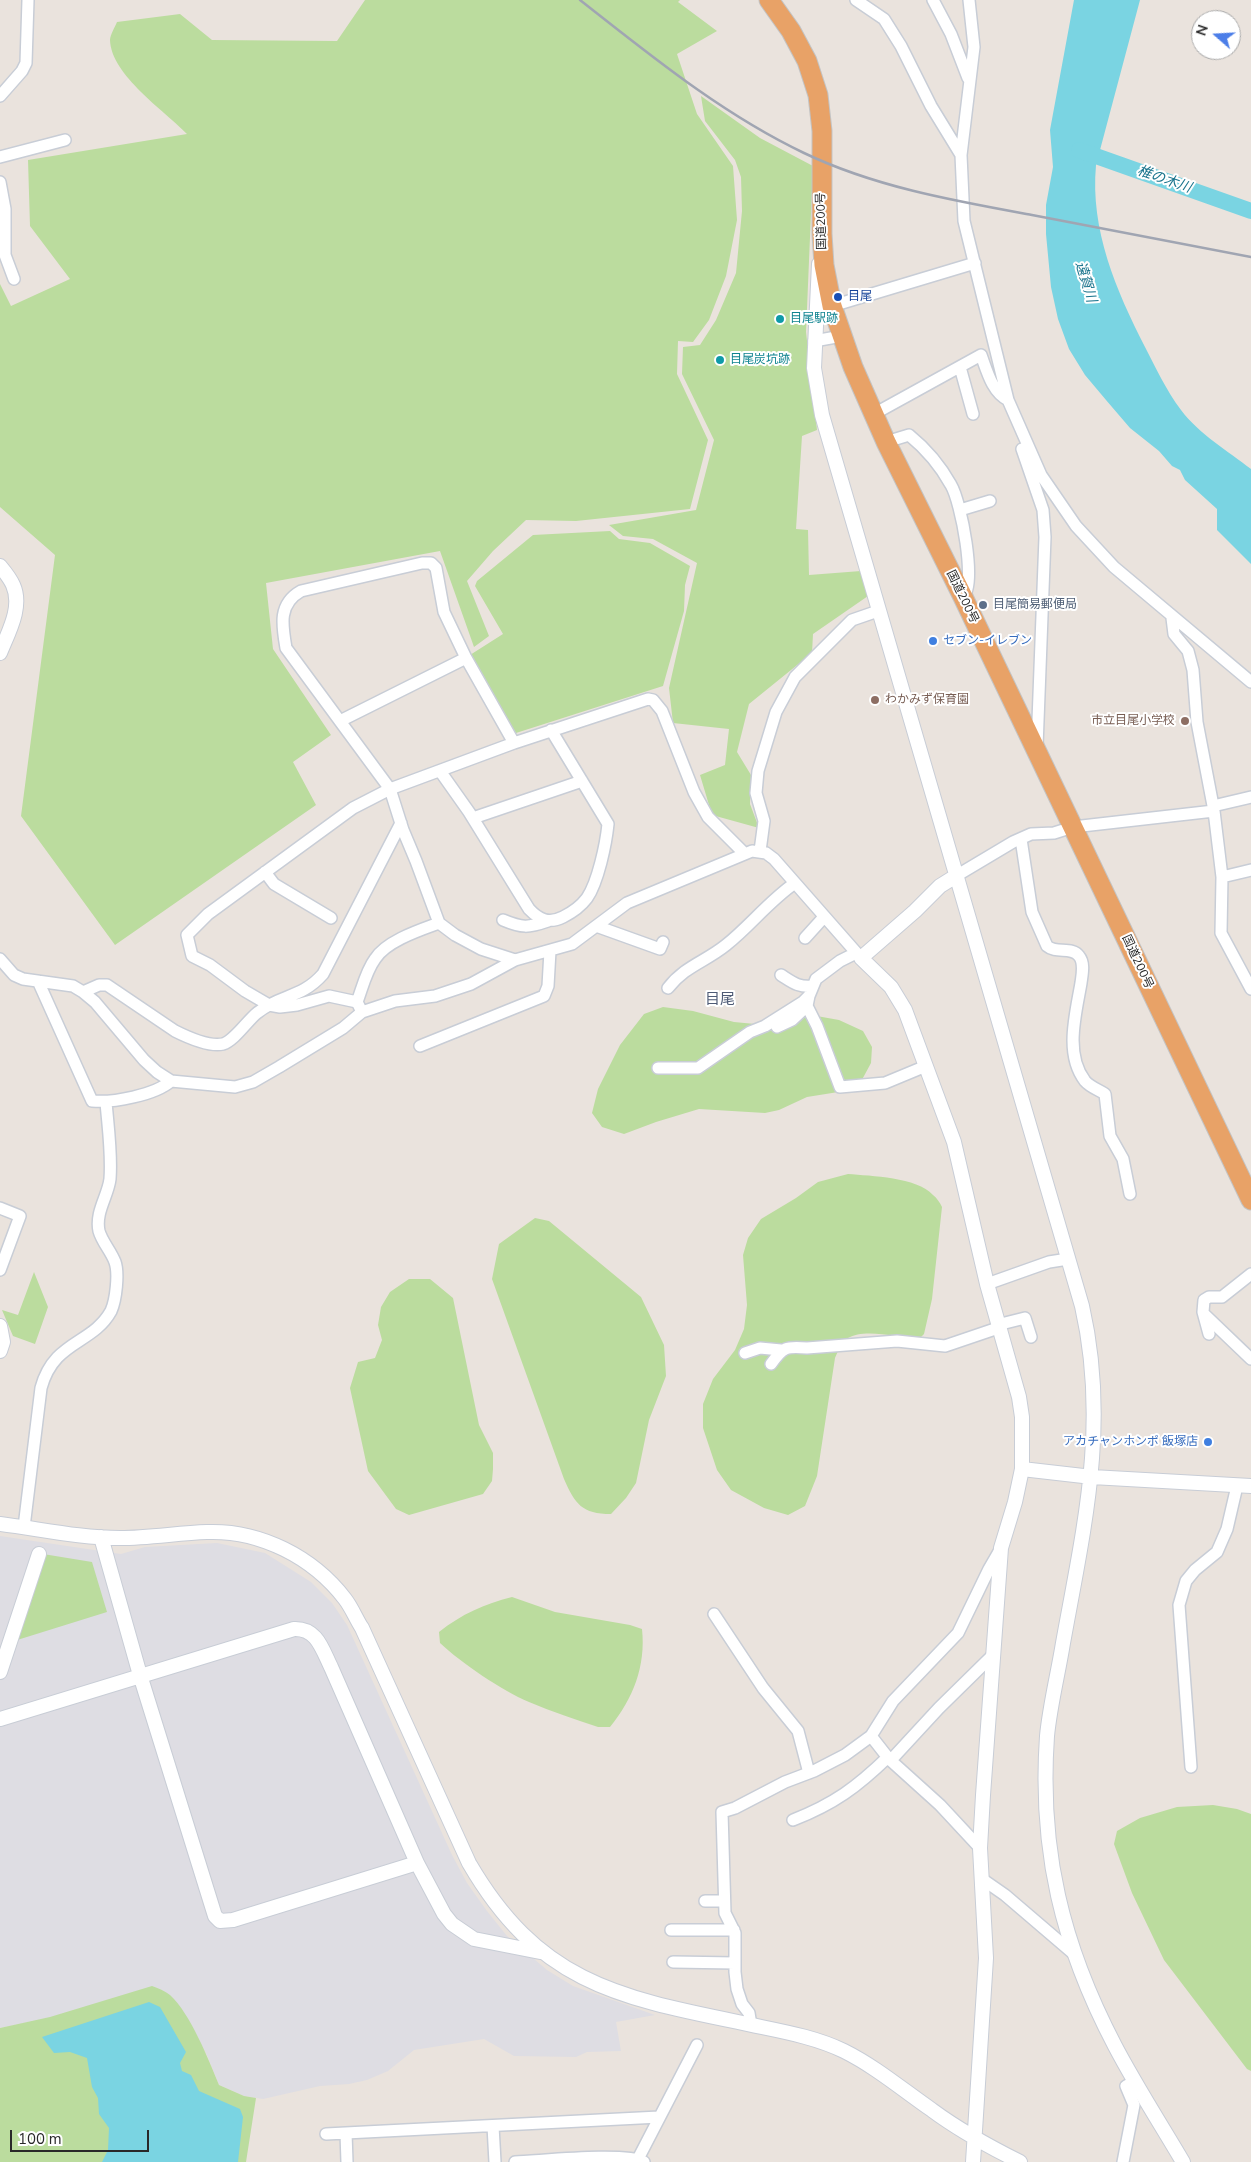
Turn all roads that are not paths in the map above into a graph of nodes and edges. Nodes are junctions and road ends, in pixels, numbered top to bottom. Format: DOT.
graph roads {
  1 [pos="28,0"];
  2 [pos="769,0"];
  3 [pos="856,0"];
  4 [pos="933,0"];
  5 [pos="969,0"];
  6 [pos="970,84"];
  7 [pos="0,96"];
  8 [pos="65,140"];
  9 [pos="961,155"];
  10 [pos="0,157"];
  11 [pos="0,182"];
  12 [pos="822,234"];
  13 [pos="975,263"];
  14 [pos="14,278"];
  15 [pos="832,306"];
  16 [pos="842,336"];
  17 [pos="814,341"];
  18 [pos="960,367"];
  19 [pos="1008,400"];
  20 [pos="974,410"];
  21 [pos="874,414"];
  22 [pos="1018,425"];
  23 [pos="886,442"];
  24 [pos="990,501"];
  25 [pos="960,510"];
  26 [pos="0,566"];
  27 [pos="963,597"];
  28 [pos="878,611"];
  29 [pos="1172,618"];
  30 [pos="0,653"];
  31 [pos="466,658"];
  32 [pos="1251,682"];
  33 [pos="340,721"];
  34 [pos="551,730"];
  35 [pos="514,743"];
  36 [pos="1037,754"];
  37 [pos="440,771"];
  38 [pos="582,781"];
  39 [pos="390,789"];
  40 [pos="1251,797"];
  41 [pos="1214,809"];
  42 [pos="473,818"];
  43 [pos="401,823"];
  44 [pos="1073,827"];
  45 [pos="1021,839"];
  46 [pos="760,851"];
  47 [pos="744,853"];
  48 [pos="1251,870"];
  49 [pos="265,872"];
  50 [pos="956,876"];
  51 [pos="1222,877"];
  52 [pos="795,883"];
  53 [pos="824,917"];
  54 [pos="331,918"];
  55 [pos="503,920"];
  56 [pos="548,921"];
  57 [pos="439,923"];
  58 [pos="596,926"];
  59 [pos="805,938"];
  60 [pos="663,942"];
  61 [pos="550,952"];
  62 [pos="859,956"];
  63 [pos="0,960"];
  64 [pos="515,960"];
  65 [pos="781,975"];
  66 [pos="38,982"];
  67 [pos="668,988"];
  68 [pos="1251,989"];
  69 [pos="83,992"];
  70 [pos="810,996"];
  71 [pos="269,1005"];
  72 [pos="360,1007"];
  73 [pos="776,1027"];
  74 [pos="420,1046"];
  75 [pos="926,1066"];
  76 [pos="658,1068"];
  77 [pos="171,1081"];
  78 [pos="106,1102"];
  79 [pos="1130,1194"];
  80 [pos="1251,1200"];
  81 [pos="0,1208"];
  82 [pos="1068,1259"];
  83 [pos="0,1270"];
  84 [pos="1251,1274"];
  85 [pos="987,1284"];
  86 [pos="1204,1314"];
  87 [pos="0,1326"];
  88 [pos="998,1326"];
  89 [pos="1209,1334"];
  90 [pos="1031,1337"];
  91 [pos="781,1350"];
  92 [pos="0,1351"];
  93 [pos="745,1353"];
  94 [pos="1251,1359"];
  95 [pos="771,1364"];
  96 [pos="1022,1469"];
  97 [pos="1092,1477"];
  98 [pos="1244,1486"];
  99 [pos="0,1524"];
  100 [pos="24,1527"];
  101 [pos="101,1537"];
  102 [pos="1001,1548"];
  103 [pos="40,1554"];
  104 [pos="714,1614"];
  105 [pos="994,1654"];
  106 [pos="0,1672"];
  107 [pos="140,1675"];
  108 [pos="0,1719"];
  109 [pos="871,1736"];
  110 [pos="889,1759"];
  111 [pos="1191,1767"];
  112 [pos="809,1773"];
  113 [pos="793,1820"];
  114 [pos="980,1848"];
  115 [pos="417,1863"];
  116 [pos="982,1879"];
  117 [pos="705,1901"];
  118 [pos="724,1901"];
  119 [pos="671,1930"];
  120 [pos="734,1930"];
  121 [pos="542,1953"];
  122 [pos="1074,1954"];
  123 [pos="673,1962"];
  124 [pos="735,1963"];
  125 [pos="751,2025"];
  126 [pos="697,2045"];
  127 [pos="1136,2081"];
  128 [pos="659,2118"];
  129 [pos="493,2126"];
  130 [pos="346,2133"];
  131 [pos="326,2134"];
  132 [pos="974,2137"];
  133 [pos="641,2160"];
  134 [pos="346,2162"];
  135 [pos="495,2162"];
  136 [pos="515,2162"];
  137 [pos="973,2162"];
  138 [pos="1020,2162"];
  139 [pos="1123,2162"];
  140 [pos="1183,2162"];
  1 -- 7 [label="street"];
  2 -- 12 [label="highway, 国道200号"];
  3 -- 9 [label="street"];
  4 -- 6 [label="street"];
  5 -- 6 [label="street"];
  6 -- 9 [label="street"];
  8 -- 10 [label="street"];
  9 -- 13 [label="street"];
  11 -- 14 [label="street"];
  12 -- 15 [label="highway, 国道200号"];
  12 -- 17 [label="street"];
  13 -- 15 [label="street"];
  13 -- 19 [label="street"];
  15 -- 16 [label="highway, 国道200号"];
  16 -- 17 [label="street"];
  16 -- 21 [label="highway, 国道200号"];
  17 -- 28 [label="street"];
  18 -- 19 [label="street"];
  18 -- 20 [label="street"];
  18 -- 21 [label="street"];
  19 -- 22 [label="street"];
  21 -- 23 [label="highway, 国道200号"];
  22 -- 29 [label="street"];
  22 -- 36 [label="street"];
  23 -- 25 [label="street"];
  23 -- 27 [label="highway, 国道200号"];
  24 -- 25 [label="street"];
  25 -- 27 [label="street"];
  26 -- 30 [label="street"];
  27 -- 36 [label="highway, 国道200号"];
  28 -- 46 [label="street"];
  28 -- 50 [label="street"];
  29 -- 32 [label="street"];
  29 -- 41 [label="street"];
  31 -- 33 [label="street"];
  31 -- 33 [label="street"];
  31 -- 35 [label="street"];
  33 -- 39 [label="street"];
  34 -- 35 [label="street"];
  34 -- 38 [label="street"];
  34 -- 47 [label="street"];
  35 -- 37 [label="street"];
  36 -- 44 [label="highway, 国道200号"];
  37 -- 39 [label="street"];
  37 -- 42 [label="street"];
  38 -- 42 [label="street"];
  38 -- 56 [label="street"];
  39 -- 43 [label="street"];
  39 -- 49 [label="street"];
  40 -- 41 [label="street"];
  41 -- 44 [label="street"];
  41 -- 51 [label="street"];
  42 -- 56 [label="street"];
  43 -- 57 [label="street"];
  43 -- 71 [label="street"];
  44 -- 45 [label="street"];
  44 -- 80 [label="highway, 国道200号"];
  45 -- 50 [label="street"];
  45 -- 79 [label="street"];
  46 -- 47 [label="street"];
  46 -- 52 [label="street"];
  47 -- 58 [label="street"];
  48 -- 51 [label="street"];
  49 -- 54 [label="street"];
  49 -- 71 [label="street"];
  50 -- 62 [label="street"];
  50 -- 82 [label="street"];
  51 -- 68 [label="street"];
  52 -- 53 [label="street"];
  52 -- 67 [label="street"];
  53 -- 59 [label="street"];
  53 -- 62 [label="street"];
  55 -- 56 [label="street"];
  57 -- 64 [label="street"];
  57 -- 72 [label="street"];
  58 -- 60 [label="street"];
  58 -- 61 [label="street"];
  61 -- 64 [label="street"];
  61 -- 74 [label="street"];
  62 -- 70 [label="street"];
  62 -- 75 [label="street"];
  63 -- 66 [label="street"];
  64 -- 72 [label="street"];
  65 -- 70 [label="street"];
  66 -- 69 [label="street"];
  66 -- 78 [label="street"];
  69 -- 71 [label="street"];
  69 -- 77 [label="street"];
  70 -- 73 [label="street"];
  70 -- 75 [label="street"];
  70 -- 76 [label="street"];
  71 -- 72 [label="street"];
  72 -- 77 [label="street"];
  75 -- 85 [label="street"];
  77 -- 78 [label="street"];
  78 -- 100 [label="street"];
  81 -- 83 [label="street"];
  82 -- 85 [label="street"];
  82 -- 97 [label="street"];
  84 -- 86 [label="street"];
  85 -- 88 [label="street"];
  86 -- 89 [label="street"];
  86 -- 94 [label="street"];
  87 -- 92 [label="street"];
  88 -- 90 [label="street"];
  88 -- 91 [label="street"];
  88 -- 96 [label="street"];
  91 -- 93 [label="street"];
  91 -- 95 [label="street"];
  96 -- 97 [label="street"];
  96 -- 102 [label="street"];
  97 -- 98 [label="street"];
  97 -- 122 [label="street"];
  98 -- 111 [label="street"];
  99 -- 100 [label="street"];
  100 -- 101 [label="street"];
  101 -- 107 [label="street"];
  101 -- 121 [label="street"];
  102 -- 105 [label="street"];
  102 -- 109 [label="street"];
  103 -- 106 [label="street"];
  104 -- 112 [label="street"];
  105 -- 110 [label="street"];
  105 -- 114 [label="street"];
  107 -- 108 [label="street"];
  107 -- 115 [label="street"];
  107 -- 115 [label="street"];
  109 -- 110 [label="street"];
  109 -- 112 [label="street"];
  110 -- 113 [label="street"];
  110 -- 114 [label="street"];
  112 -- 118 [label="street"];
  114 -- 116 [label="street"];
  115 -- 121 [label="street"];
  116 -- 122 [label="street"];
  116 -- 132 [label="street"];
  117 -- 118 [label="street"];
  118 -- 120 [label="street"];
  119 -- 120 [label="street"];
  120 -- 124 [label="street"];
  121 -- 125 [label="street"];
  122 -- 127 [label="street"];
  123 -- 124 [label="street"];
  124 -- 125 [label="street"];
  125 -- 132 [label="street"];
  126 -- 128 [label="street"];
  127 -- 139 [label="street"];
  127 -- 140 [label="street"];
  128 -- 129 [label="street"];
  128 -- 133 [label="street"];
  129 -- 130 [label="street"];
  129 -- 135 [label="street"];
  130 -- 131 [label="street"];
  130 -- 134 [label="street"];
  132 -- 137 [label="street"];
  132 -- 138 [label="street"];
  133 -- 136 [label="street"];
}
